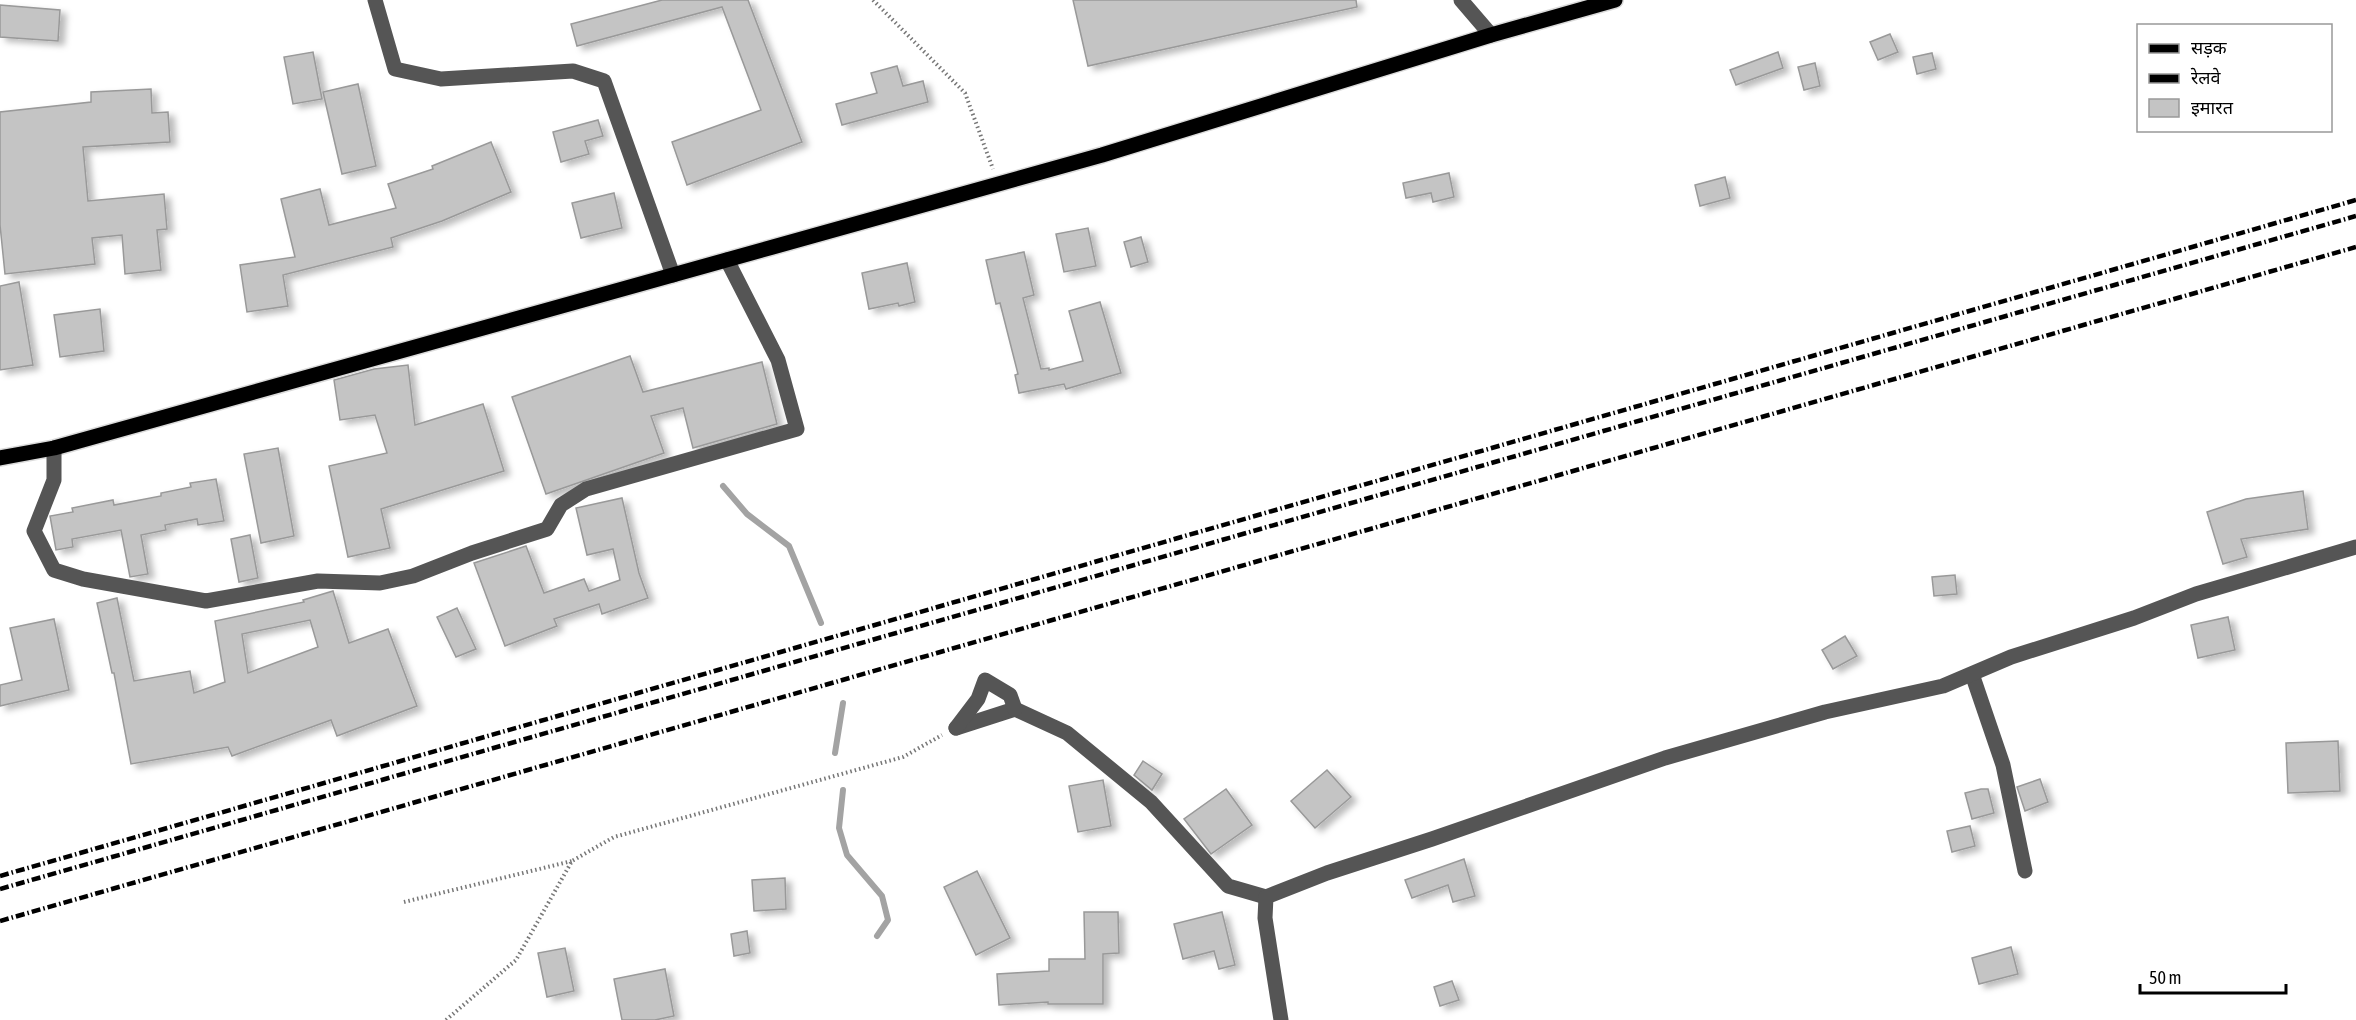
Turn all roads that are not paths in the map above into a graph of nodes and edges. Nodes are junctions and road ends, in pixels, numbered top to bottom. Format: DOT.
graph roads {
  1 [pos="375,0"];
  2 [pos="1461,0"];
  3 [pos="1615,0"];
  4 [pos="1491,35"];
  5 [pos="727,260"];
  6 [pos="673,275"];
  7 [pos="54,448"];
  8 [pos="0,459"];
  9 [pos="2356,547"];
  10 [pos="1972,674"];
  11 [pos="1016,709"];
  12 [pos="2025,871"];
  13 [pos="1266,897"];
  14 [pos="1281,1020"];
  1 -- 6 [label="street"];
  2 -- 4 [label="street"];
  3 -- 4 [label="main road"];
  4 -- 5 [label="main road"];
  5 -- 6 [label="main road"];
  5 -- 7 [label="street"];
  6 -- 7 [label="main road"];
  7 -- 8 [label="main road"];
  9 -- 10 [label="street"];
  10 -- 12 [label="street"];
  10 -- 13 [label="street"];
  11 -- 11 [label="street"];
  11 -- 13 [label="street"];
  13 -- 14 [label="street"];
}
